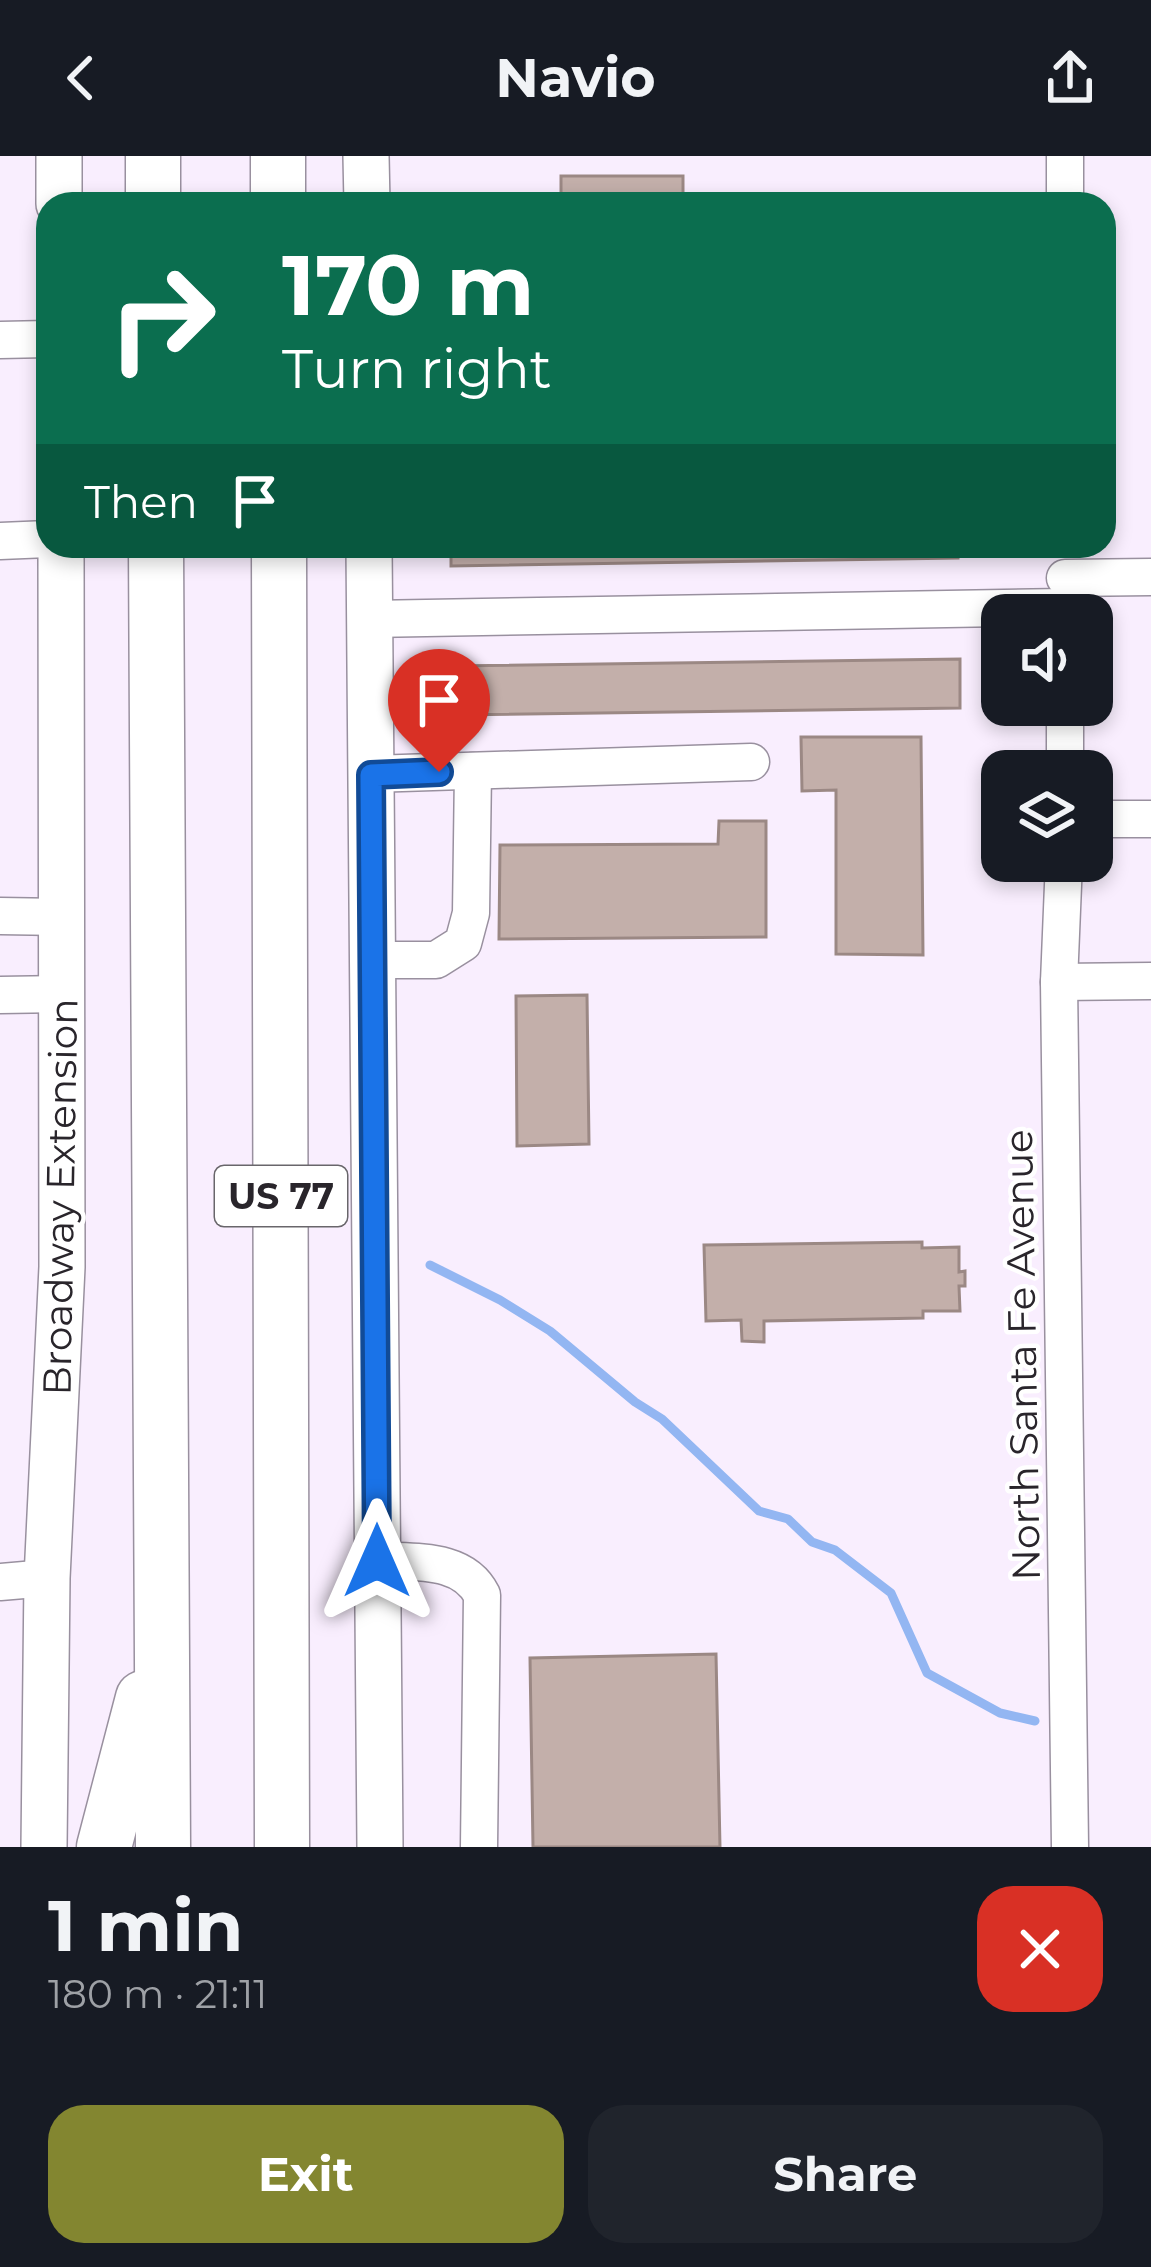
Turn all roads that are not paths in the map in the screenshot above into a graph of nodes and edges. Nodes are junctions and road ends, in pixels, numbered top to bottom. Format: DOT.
graph roads {
  1 [pos="59,156"];
  2 [pos="153,156"];
  3 [pos="278,156"];
  4 [pos="367,156"];
  5 [pos="1065,156"];
  6 [pos="59,192"];
  7 [pos="153,192"];
  8 [pos="278,192"];
  9 [pos="367,192"];
  10 [pos="1065,192"];
  11 [pos="36,339"];
  12 [pos="0,340"];
  13 [pos="36,540"];
  14 [pos="0,541"];
  15 [pos="61,558"];
  16 [pos="156,558"];
  17 [pos="279,558"];
  18 [pos="369,558"];
  19 [pos="1151,577"];
  20 [pos="1065,587"];
  21 [pos="370,619"];
  22 [pos="751,761"];
  23 [pos="473,771"];
  24 [pos="371,775"];
  25 [pos="1113,819"];
  26 [pos="1151,819"];
  27 [pos="1063,882"];
  28 [pos="0,916"];
  29 [pos="62,916"];
  30 [pos="373,960"];
  31 [pos="1151,981"];
  32 [pos="1059,982"];
  33 [pos="63,994"];
  34 [pos="0,995"];
  35 [pos="377,1561"];
  36 [pos="47,1578"];
  37 [pos="0,1582"];
  38 [pos="161,1626"];
  39 [pos="44,1847"];
  40 [pos="104,1847"];
  41 [pos="163,1847"];
  42 [pos="282,1847"];
  43 [pos="380,1847"];
  44 [pos="478,1847"];
  45 [pos="1070,1847"];
  1 -- 6 [label="main road"];
  2 -- 7 [label="highway"];
  3 -- 8 [label="highway"];
  4 -- 9 [label="main road"];
  5 -- 10 [label="street"];
  11 -- 12 [label="street"];
  13 -- 14 [label="street"];
  15 -- 29 [label="main road, Broadway Extension"];
  16 -- 38 [label="highway, US 77"];
  17 -- 42 [label="highway, US 77"];
  18 -- 21 [label="main road"];
  19 -- 20 [label="street"];
  20 -- 21 [label="street"];
  21 -- 24 [label="main road"];
  22 -- 23 [label="street"];
  23 -- 24 [label="street"];
  23 -- 30 [label="street"];
  24 -- 30 [label="main road"];
  25 -- 26 [label="street"];
  27 -- 32 [label="street, North Santa Fe Avenue"];
  28 -- 29 [label="street"];
  29 -- 33 [label="main road, Broadway Extension"];
  30 -- 35 [label="main road"];
  31 -- 32 [label="street"];
  32 -- 45 [label="street, North Santa Fe Avenue"];
  33 -- 34 [label="street"];
  33 -- 36 [label="main road, Broadway Extension"];
  35 -- 43 [label="main road"];
  35 -- 44 [label="street"];
  36 -- 37 [label="street"];
  36 -- 39 [label="main road, Broadway Extension"];
  38 -- 40 [label="highway"];
  38 -- 41 [label="highway, US 77"];
}
